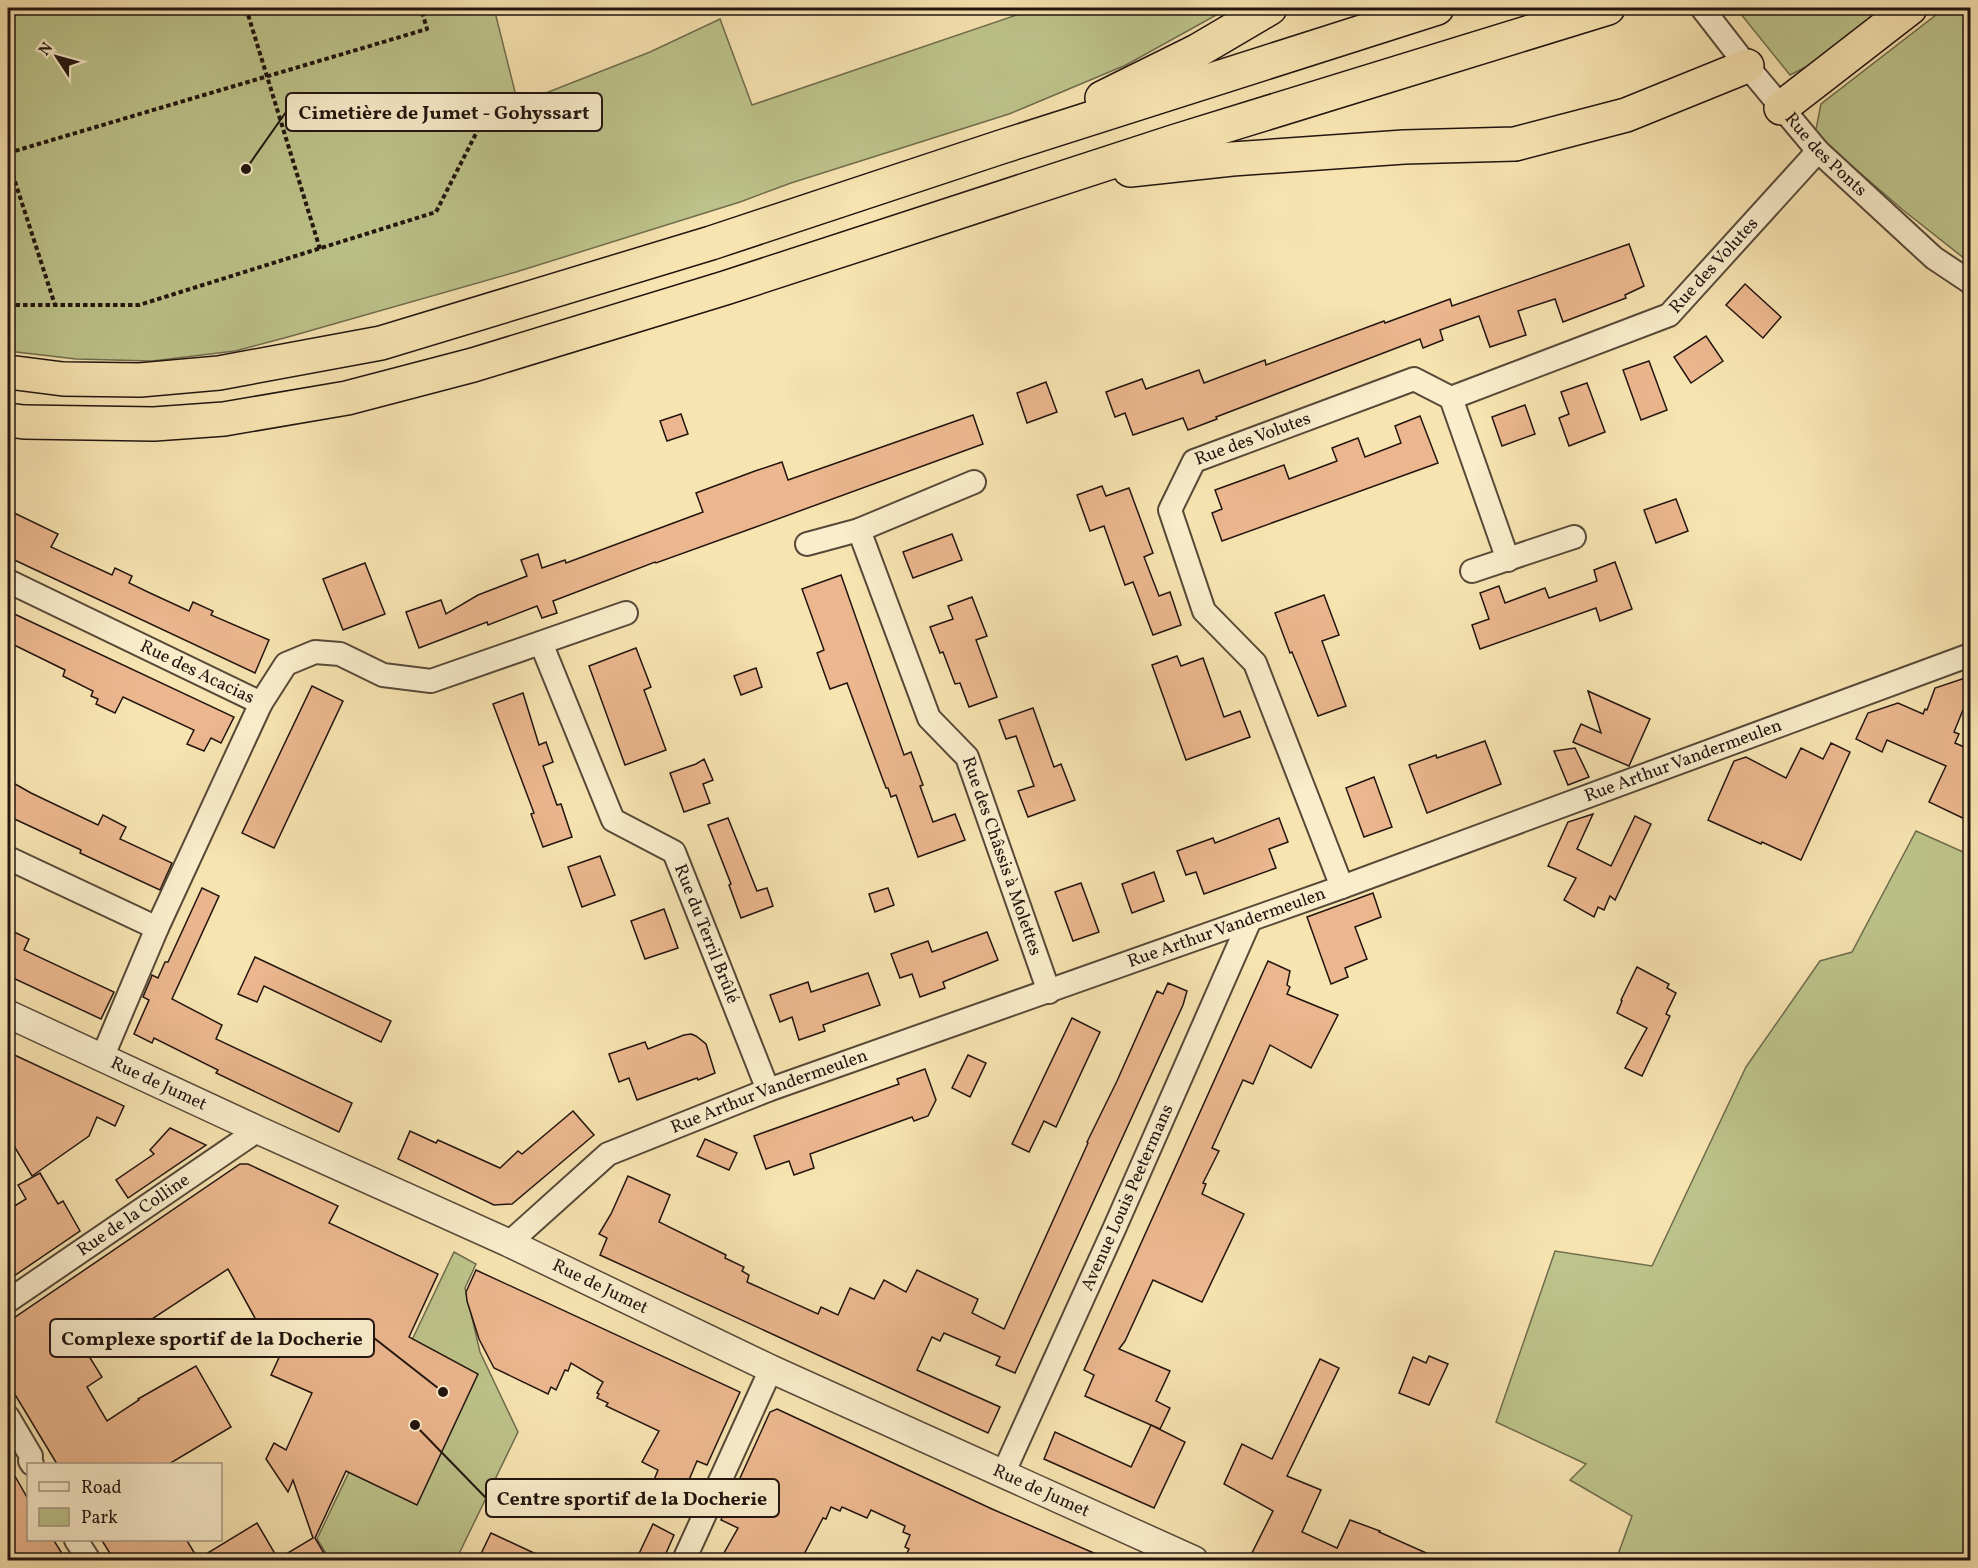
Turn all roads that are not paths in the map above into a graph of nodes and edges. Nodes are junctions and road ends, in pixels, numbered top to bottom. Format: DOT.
graph roads {
  1 [pos="1270,8"];
  2 [pos="1437,8"];
  3 [pos="1608,8"];
  4 [pos="1702,8"];
  5 [pos="1910,8"];
  6 [pos="1747,66"];
  7 [pos="1781,108"];
  8 [pos="1001,147"];
  9 [pos="1818,151"];
  10 [pos="1065,177"];
  11 [pos="1971,282"];
  12 [pos="8,372"];
  13 [pos="1450,398"];
  14 [pos="8,420"];
  15 [pos="974,483"];
  16 [pos="859,530"];
  17 [pos="1574,537"];
  18 [pos="807,544"];
  19 [pos="1508,560"];
  20 [pos="1472,571"];
  21 [pos="8,581"];
  22 [pos="626,612"];
  23 [pos="541,643"];
  24 [pos="1971,655"];
  25 [pos="261,703"];
  26 [pos="8,858"];
  27 [pos="1342,887"];
  28 [pos="1250,920"];
  29 [pos="157,928"];
  30 [pos="1049,992"];
  31 [pos="8,1014"];
  32 [pos="102,1058"];
  33 [pos="768,1090"];
  34 [pos="258,1130"];
  35 [pos="509,1243"];
  36 [pos="8,1301"];
  37 [pos="771,1369"];
  38 [pos="8,1417"];
  39 [pos="31,1463"];
  40 [pos="1003,1474"];
  41 [pos="77,1541"];
  42 [pos="89,1560"];
  43 [pos="684,1560"];
  44 [pos="1194,1560"];
  1 -- 8 [label="highway"];
  2 -- 8 [label="highway"];
  3 -- 10 [label="highway"];
  4 -- 6 [label="street, Rue des Ponts"];
  5 -- 7 [label="highway"];
  6 -- 7 [label="street, Rue des Ponts"];
  6 -- 10 [label="highway"];
  7 -- 9 [label="street, Rue des Ponts"];
  8 -- 12 [label="highway"];
  9 -- 11 [label="street, Rue des Ponts"];
  9 -- 13 [label="street, Rue des Volutes"];
  10 -- 14 [label="highway"];
  13 -- 19 [label="street"];
  13 -- 27 [label="street, Rue des Volutes"];
  15 -- 16 [label="street"];
  16 -- 18 [label="street"];
  16 -- 30 [label="street, Rue des Châssis à Molettes"];
  17 -- 19 [label="street"];
  19 -- 20 [label="street"];
  21 -- 25 [label="street, Rue des Acacias"];
  22 -- 23 [label="street"];
  23 -- 25 [label="street"];
  23 -- 33 [label="street, Rue du Terril Brûlé"];
  24 -- 27 [label="street, Rue Arthur Vandermeulen"];
  25 -- 29 [label="street, Rue des Acacias"];
  26 -- 29 [label="street"];
  27 -- 28 [label="street, Rue Arthur Vandermeulen"];
  28 -- 30 [label="street, Rue Arthur Vandermeulen"];
  28 -- 40 [label="street, Avenue Louis Peetermans"];
  29 -- 32 [label="street, Rue des Acacias"];
  30 -- 33 [label="street, Rue Arthur Vandermeulen"];
  31 -- 32 [label="street, Rue de Jumet"];
  32 -- 34 [label="street, Rue de Jumet"];
  33 -- 35 [label="street, Rue Arthur Vandermeulen"];
  34 -- 35 [label="street, Rue de Jumet"];
  34 -- 36 [label="street, Rue de la Colline"];
  35 -- 37 [label="street, Rue de Jumet"];
  37 -- 40 [label="street, Rue de Jumet"];
  37 -- 43 [label="street"];
  38 -- 39 [label="street"];
  40 -- 44 [label="street, Rue de Jumet"];
  41 -- 42 [label="street"];
}
